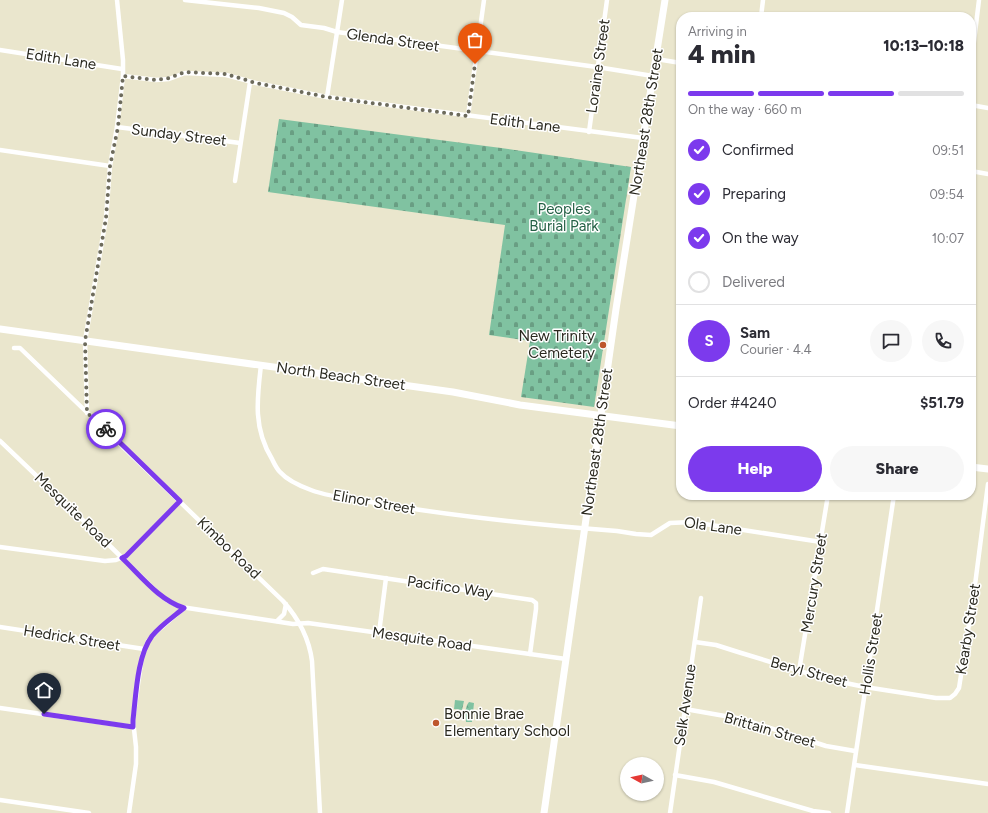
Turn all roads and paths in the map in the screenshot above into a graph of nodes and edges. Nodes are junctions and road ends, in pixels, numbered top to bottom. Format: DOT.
graph roads {
  1 [pos="118,0"];
  2 [pos="185,0"];
  3 [pos="342,0"];
  4 [pos="484,0"];
  5 [pos="607,0"];
  6 [pos="665,0"];
  7 [pos="763,0"];
  8 [pos="979,0"];
  9 [pos="762,12"];
  10 [pos="976,25"];
  11 [pos="337,32"];
  12 [pos="0,50"];
  13 [pos="477,51"];
  14 [pos="656,59"];
  15 [pos="676,62"];
  16 [pos="597,67"];
  17 [pos="122,68"];
  18 [pos="123,76"];
  19 [pos="653,76"];
  20 [pos="250,82"];
  21 [pos="327,97"];
  22 [pos="976,107"];
  23 [pos="988,108"];
  24 [pos="468,116"];
  25 [pos="118,127"];
  26 [pos="589,132"];
  27 [pos="643,138"];
  28 [pos="240,143"];
  29 [pos="0,150"];
  30 [pos="110,166"];
  31 [pos="976,172"];
  32 [pos="988,174"];
  33 [pos="235,182"];
  34 [pos="0,329"];
  35 [pos="85,341"];
  36 [pos="14,348"];
  37 [pos="261,365"];
  38 [pos="87,413"];
  39 [pos="601,416"];
  40 [pos="676,425"];
  41 [pos="0,441"];
  42 [pos="976,468"];
  43 [pos="988,469"];
  44 [pos="988,484"];
  45 [pos="827,500"];
  46 [pos="893,500"];
  47 [pos="180,501"];
  48 [pos="585,528"];
  49 [pos="820,542"];
  50 [pos="0,547"];
  51 [pos="122,558"];
  52 [pos="313,573"];
  53 [pos="386,578"];
  54 [pos="701,598"];
  55 [pos="286,604"];
  56 [pos="184,608"];
  57 [pos="278,621"];
  58 [pos="300,623"];
  59 [pos="0,627"];
  60 [pos="378,633"];
  61 [pos="695,642"];
  62 [pos="144,650"];
  63 [pos="530,654"];
  64 [pos="566,659"];
  65 [pos="799,671"];
  66 [pos="866,687"];
  67 [pos="948,698"];
  68 [pos="0,708"];
  69 [pos="685,709"];
  70 [pos="133,727"];
  71 [pos="856,751"];
  72 [pos="855,765"];
  73 [pos="675,775"];
  74 [pos="988,784"];
  75 [pos="0,800"];
  76 [pos="89,813"];
  77 [pos="130,813"];
  78 [pos="320,813"];
  79 [pos="544,813"];
  80 [pos="670,813"];
  81 [pos="829,813"];
  82 [pos="847,813"];
  1 -- 17 [label="street"];
  2 -- 11 [label="street, Glenda Street"];
  3 -- 11 [label="street"];
  4 -- 13 [label="street"];
  5 -- 16 [label="street, Loraine Street"];
  6 -- 14 [label="main road, Northeast 28th Street"];
  7 -- 9 [label="street"];
  8 -- 10 [label="street"];
  11 -- 13 [label="street, Glenda Street"];
  11 -- 21 [label="street"];
  12 -- 17 [label="street, Edith Lane"];
  13 -- 16 [label="street, Glenda Street"];
  13 -- 24 [label="street"];
  14 -- 15 [label="street"];
  14 -- 19 [label="main road, Northeast 28th Street"];
  16 -- 19 [label="street, Glenda Street"];
  16 -- 26 [label="street, Loraine Street"];
  17 -- 18 [label="street"];
  18 -- 20 [label="street, Edith Lane"];
  18 -- 25 [label="street"];
  19 -- 27 [label="main road, Northeast 28th Street"];
  20 -- 21 [label="street, Edith Lane"];
  20 -- 28 [label="street"];
  21 -- 24 [label="street, Edith Lane"];
  22 -- 23 [label="street"];
  24 -- 26 [label="street, Edith Lane"];
  25 -- 28 [label="street, Sunday Street"];
  25 -- 30 [label="street"];
  26 -- 27 [label="street, Edith Lane"];
  27 -- 39 [label="main road, Northeast 28th Street"];
  28 -- 33 [label="street"];
  29 -- 30 [label="street"];
  30 -- 35 [label="street"];
  31 -- 32 [label="street"];
  34 -- 35 [label="main road, North Beach Street"];
  35 -- 37 [label="main road, North Beach Street"];
  35 -- 38 [label="street"];
  36 -- 38 [label="street, Kimbo Road"];
  37 -- 39 [label="main road, North Beach Street"];
  37 -- 48 [label="street, Elinor Street"];
  38 -- 47 [label="street, Kimbo Road"];
  39 -- 40 [label="main road, North Beach Street"];
  39 -- 48 [label="main road, Northeast 28th Street"];
  41 -- 51 [label="street, Mesquite Road"];
  42 -- 43 [label="main road"];
  44 -- 67 [label="street, Kearby Street"];
  45 -- 49 [label="street, Mercury Street"];
  46 -- 66 [label="street, Hollis Street"];
  47 -- 51 [label="street"];
  47 -- 55 [label="street, Kimbo Road"];
  48 -- 49 [label="street, Ola Lane"];
  48 -- 64 [label="main road, Northeast 28th Street"];
  49 -- 65 [label="street, Mercury Street"];
  50 -- 51 [label="street"];
  51 -- 56 [label="street, Mesquite Road"];
  52 -- 53 [label="street, Pacifico Way"];
  53 -- 60 [label="street"];
  53 -- 63 [label="street, Pacifico Way"];
  54 -- 61 [label="street, Selk Avenue"];
  55 -- 57 [label="street"];
  55 -- 58 [label="street, Kimbo Road"];
  56 -- 57 [label="street, Mesquite Road"];
  56 -- 62 [label="street"];
  57 -- 58 [label="street, Mesquite Road"];
  58 -- 60 [label="street, Mesquite Road"];
  58 -- 78 [label="street, Kimbo Road"];
  59 -- 62 [label="street, Hedrick Street"];
  60 -- 63 [label="street, Mesquite Road"];
  61 -- 65 [label="street, Beryl Street"];
  61 -- 69 [label="street, Selk Avenue"];
  62 -- 70 [label="street"];
  63 -- 64 [label="street, Mesquite Road"];
  64 -- 79 [label="main road, Northeast 28th Street"];
  65 -- 66 [label="street, Beryl Street"];
  66 -- 67 [label="street, Beryl Street"];
  66 -- 71 [label="street, Hollis Street"];
  68 -- 70 [label="street"];
  69 -- 71 [label="street, Brittain Street"];
  69 -- 73 [label="street, Selk Avenue"];
  70 -- 77 [label="street"];
  71 -- 72 [label="street, Hollis Street"];
  72 -- 74 [label="street"];
  72 -- 82 [label="street, Hollis Street"];
  73 -- 80 [label="street, Selk Avenue"];
  73 -- 81 [label="street"];
  75 -- 76 [label="street"];
}
